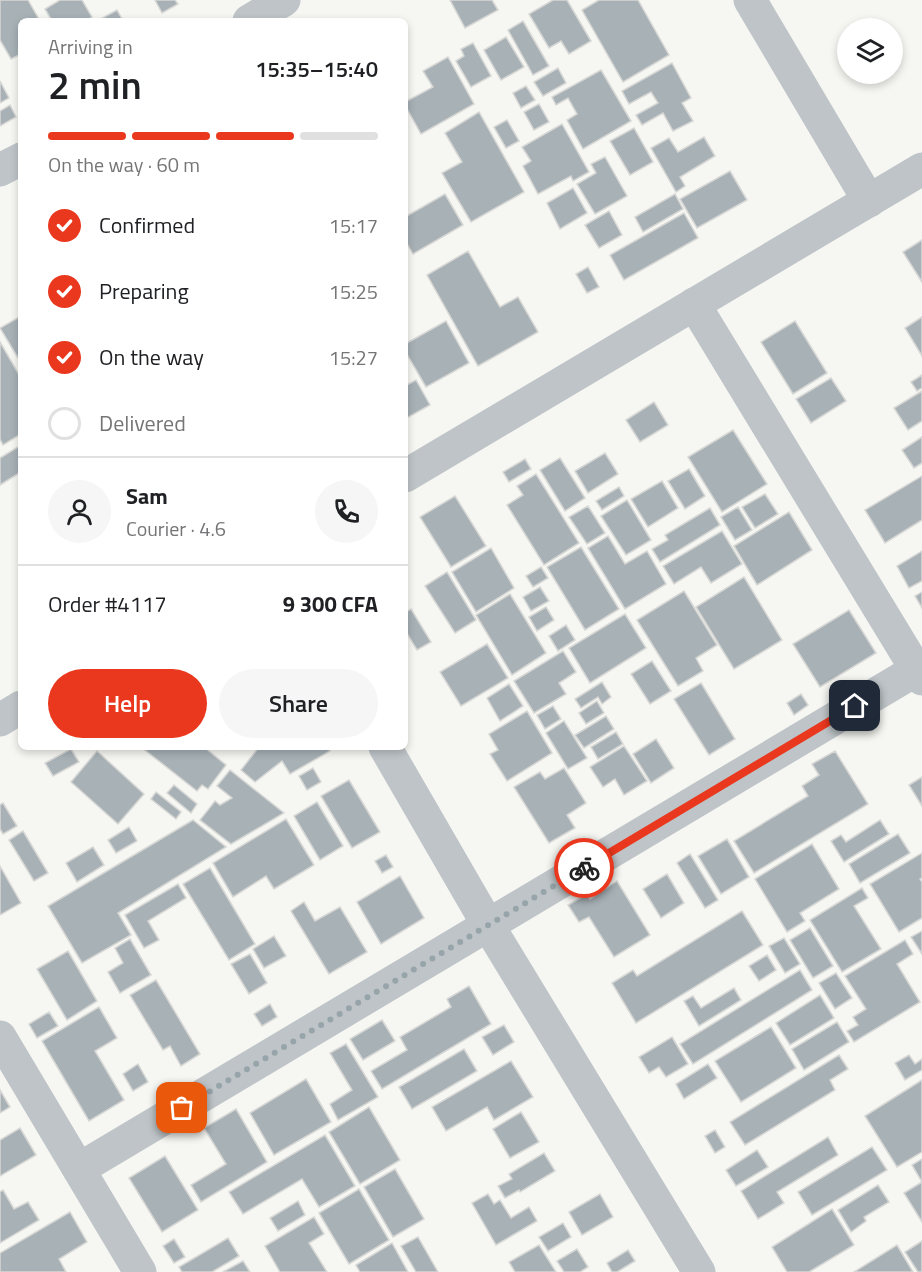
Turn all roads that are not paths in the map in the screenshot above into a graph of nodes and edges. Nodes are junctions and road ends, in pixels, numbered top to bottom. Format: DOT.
graph roads {
  1 [pos="284,0"];
  2 [pos="750,0"];
  3 [pos="254,18"];
  4 [pos="18,161"];
  5 [pos="922,169"];
  6 [pos="0,170"];
  7 [pos="869,201"];
  8 [pos="694,304"];
  9 [pos="408,474"];
  10 [pos="919,674"];
  11 [pos="18,709"];
  12 [pos="0,720"];
  13 [pos="387,750"];
  14 [pos="488,925"];
  15 [pos="0,1037"];
  16 [pos="79,1169"];
  17 [pos="141,1272"];
  18 [pos="699,1272"];
  1 -- 3 [label="street"];
  2 -- 7 [label="street"];
  4 -- 6 [label="street"];
  5 -- 7 [label="street"];
  7 -- 8 [label="street"];
  8 -- 9 [label="street"];
  8 -- 10 [label="street"];
  10 -- 14 [label="street"];
  11 -- 12 [label="street"];
  13 -- 14 [label="street"];
  14 -- 16 [label="street"];
  14 -- 18 [label="street"];
  15 -- 16 [label="street"];
  16 -- 17 [label="street"];
}
